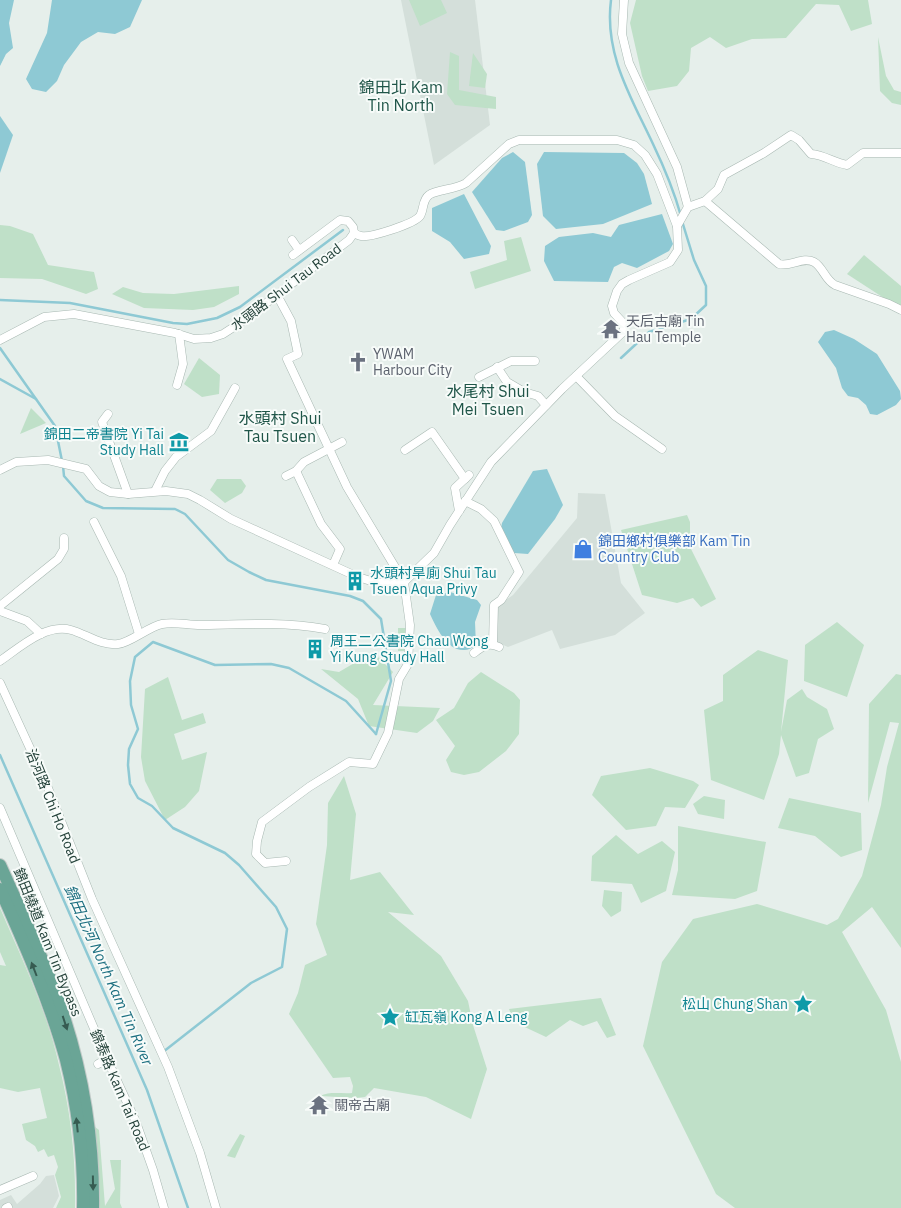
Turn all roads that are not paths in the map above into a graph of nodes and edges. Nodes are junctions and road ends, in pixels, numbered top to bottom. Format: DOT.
graph roads {
  1 [pos="624,0"];
  2 [pos="901,153"];
  3 [pos="705,201"];
  4 [pos="685,210"];
  5 [pos="678,226"];
  6 [pos="354,233"];
  7 [pos="292,240"];
  8 [pos="277,294"];
  9 [pos="901,310"];
  10 [pos="179,334"];
  11 [pos="3,338"];
  12 [pos="535,361"];
  13 [pos="497,367"];
  14 [pos="576,376"];
  15 [pos="479,377"];
  16 [pos="177,385"];
  17 [pos="235,388"];
  18 [pos="546,405"];
  19 [pos="108,414"];
  20 [pos="342,442"];
  21 [pos="330,449"];
  22 [pos="662,449"];
  23 [pos="405,450"];
  24 [pos="0,470"];
  25 [pos="296,471"];
  26 [pos="286,476"];
  27 [pos="155,491"];
  28 [pos="128,494"];
  29 [pos="466,501"];
  30 [pos="458,512"];
  31 [pos="94,522"];
  32 [pos="64,538"];
  33 [pos="333,565"];
  34 [pos="404,582"];
  35 [pos="0,606"];
  36 [pos="0,611"];
  37 [pos="325,629"];
  38 [pos="41,634"];
  39 [pos="139,634"];
  40 [pos="474,653"];
  41 [pos="0,660"];
  42 [pos="0,683"];
  43 [pos="0,808"];
  44 [pos="286,861"];
  45 [pos="0,865"];
  46 [pos="0,889"];
  47 [pos="107,1059"];
  48 [pos="98,1064"];
  49 [pos="33,1176"];
  50 [pos="0,1190"];
  51 [pos="83,1208"];
  52 [pos="94,1208"];
  53 [pos="164,1208"];
  54 [pos="216,1208"];
  1 -- 4 [label="street"];
  2 -- 3 [label="street"];
  3 -- 4 [label="street"];
  3 -- 9 [label="street"];
  4 -- 5 [label="street"];
  5 -- 6 [label="street"];
  5 -- 14 [label="street"];
  6 -- 7 [label="street, 水頭路 Shui Tau Road"];
  6 -- 8 [label="street, 水頭路 Shui Tau Road"];
  8 -- 10 [label="street, 水頭路 Shui Tau Road"];
  8 -- 21 [label="street"];
  10 -- 11 [label="street, 水頭路 Shui Tau Road"];
  10 -- 16 [label="street"];
  12 -- 13 [label="street"];
  13 -- 15 [label="street"];
  13 -- 18 [label="street"];
  14 -- 18 [label="street"];
  14 -- 22 [label="street"];
  17 -- 27 [label="street"];
  18 -- 29 [label="street"];
  19 -- 28 [label="street"];
  20 -- 21 [label="street"];
  21 -- 25 [label="street"];
  21 -- 34 [label="street"];
  23 -- 30 [label="street"];
  24 -- 28 [label="street"];
  25 -- 26 [label="street"];
  25 -- 33 [label="street"];
  27 -- 28 [label="street"];
  27 -- 33 [label="street"];
  29 -- 30 [label="street"];
  29 -- 40 [label="street"];
  30 -- 34 [label="street"];
  31 -- 39 [label="street"];
  32 -- 35 [label="street"];
  33 -- 34 [label="street"];
  34 -- 44 [label="street"];
  36 -- 38 [label="street"];
  37 -- 39 [label="street"];
  38 -- 39 [label="street"];
  38 -- 41 [label="street"];
  42 -- 54 [label="street, 治河路 Chi Ho Road"];
  43 -- 47 [label="street, 錦泰路 Kam Tai Road"];
  45 -- 52 [label="main road, 錦田繞道 Kam Tin Bypass, one-way"];
  51 -- 46 [label="main road, 錦田繞道 Kam Tin Bypass, one-way"];
  47 -- 48 [label="street"];
  47 -- 53 [label="street, 錦泰路 Kam Tai Road"];
  49 -- 50 [label="street"];
}
